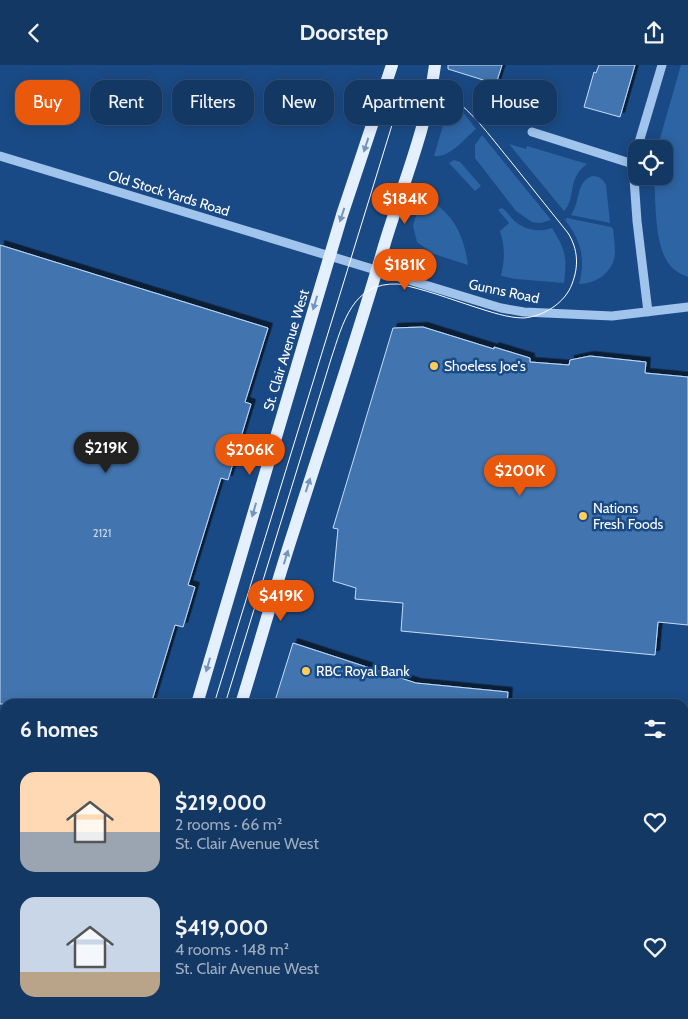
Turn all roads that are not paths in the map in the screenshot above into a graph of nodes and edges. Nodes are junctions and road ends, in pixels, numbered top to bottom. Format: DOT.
graph roads {
  1 [pos="392,65"];
  2 [pos="434,65"];
  3 [pos="662,65"];
  4 [pos="532,131"];
  5 [pos="640,140"];
  6 [pos="0,156"];
  7 [pos="628,162"];
  8 [pos="635,185"];
  9 [pos="330,257"];
  10 [pos="377,271"];
  11 [pos="688,307"];
  12 [pos="648,312"];
  13 [pos="198,699"];
  14 [pos="243,699"];
  1 -- 9 [label="main road, St. Clair Avenue West, one-way"];
  2 -- 10 [label="main road"];
  3 -- 5 [label="street"];
  4 -- 7 [label="street"];
  6 -- 9 [label="street, Old Stock Yards Road"];
  8 -- 12 [label="street"];
  9 -- 10 [label="street, Gunns Road"];
  9 -- 13 [label="main road, St. Clair Avenue West, one-way"];
  10 -- 12 [label="street, Gunns Road"];
  14 -- 10 [label="main road, one-way"];
  11 -- 12 [label="street, Gunns Road"];
}
